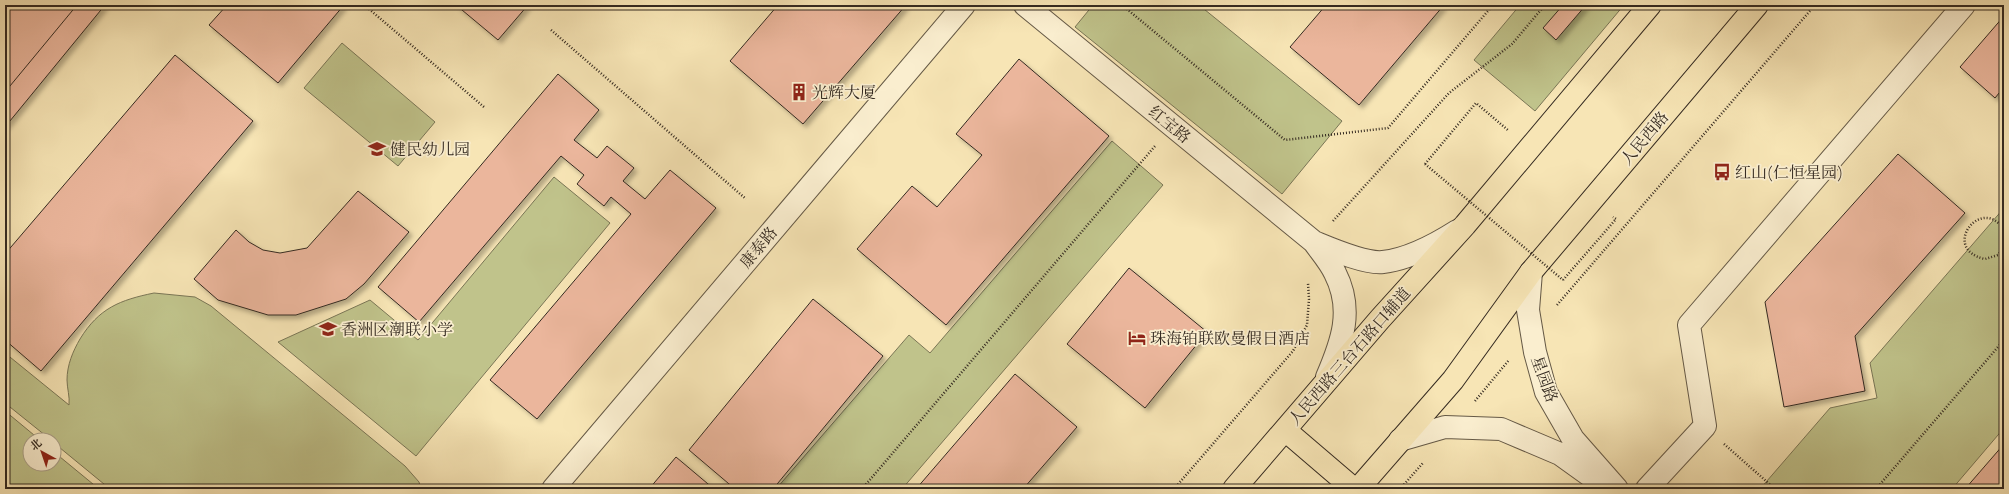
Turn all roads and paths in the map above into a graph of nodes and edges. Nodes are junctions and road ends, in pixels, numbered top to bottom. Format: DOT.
graph roads {
  1 [pos="964,5"];
  2 [pos="1025,5"];
  3 [pos="1122,5"];
  4 [pos="1277,5"];
  5 [pos="1303,5"];
  6 [pos="1493,5"];
  7 [pos="1650,5"];
  8 [pos="1757,5"];
  9 [pos="1815,5"];
  10 [pos="1964,5"];
  11 [pos="368,9"];
  12 [pos="550,30"];
  13 [pos="484,107"];
  14 [pos="1172,126"];
  15 [pos="1529,148"];
  16 [pos="746,199"];
  17 [pos="1616,219"];
  18 [pos="1465,225"];
  19 [pos="2004,230"];
  20 [pos="1314,242"];
  21 [pos="2004,249"];
  22 [pos="1531,272"];
  23 [pos="1532,333"];
  24 [pos="2004,340"];
  25 [pos="1323,386"];
  26 [pos="1705,426"];
  27 [pos="1453,427"];
  28 [pos="1285,430"];
  29 [pos="1400,440"];
  30 [pos="1424,461"];
  31 [pos="553,489"];
  32 [pos="862,489"];
  33 [pos="1234,489"];
  34 [pos="1354,489"];
  35 [pos="1358,489"];
  36 [pos="1400,489"];
  37 [pos="1609,489"];
  38 [pos="1617,489"];
  39 [pos="1647,489"];
  40 [pos="1775,489"];
  41 [pos="1876,489"];
  1 -- 31 [label="street, 康泰路"];
  2 -- 14 [label="street, 红宝路"];
  3 -- 6 [label="path"];
  4 -- 5 [label="path"];
  7 -- 15 [label="main road"];
  8 -- 22 [label="main road, 人民西路"];
  9 -- 23 [label="path"];
  10 -- 26 [label="street"];
  11 -- 13 [label="path"];
  12 -- 16 [label="path"];
  14 -- 20 [label="street, 红宝路"];
  14 -- 32 [label="path"];
  15 -- 17 [label="path, bridge"];
  15 -- 18 [label="main road"];
  18 -- 20 [label="street, 红宝路"];
  18 -- 25 [label="main road, 人民西路三台石路口辅道"];
  19 -- 21 [label="path"];
  20 -- 25 [label="street, 红宝路"];
  22 -- 23 [label="street, 星园路"];
  22 -- 29 [label="main road"];
  23 -- 27 [label="path"];
  23 -- 38 [label="street, 星园路"];
  24 -- 41 [label="path"];
  25 -- 28 [label="main road, 人民西路三台石路口辅道"];
  26 -- 39 [label="street"];
  26 -- 40 [label="path"];
  27 -- 29 [label="street"];
  27 -- 37 [label="street"];
  28 -- 33 [label="main road, 人民西路三台石路口辅道"];
  28 -- 34 [label="main road"];
  29 -- 35 [label="main road"];
  30 -- 36 [label="path"];
}
